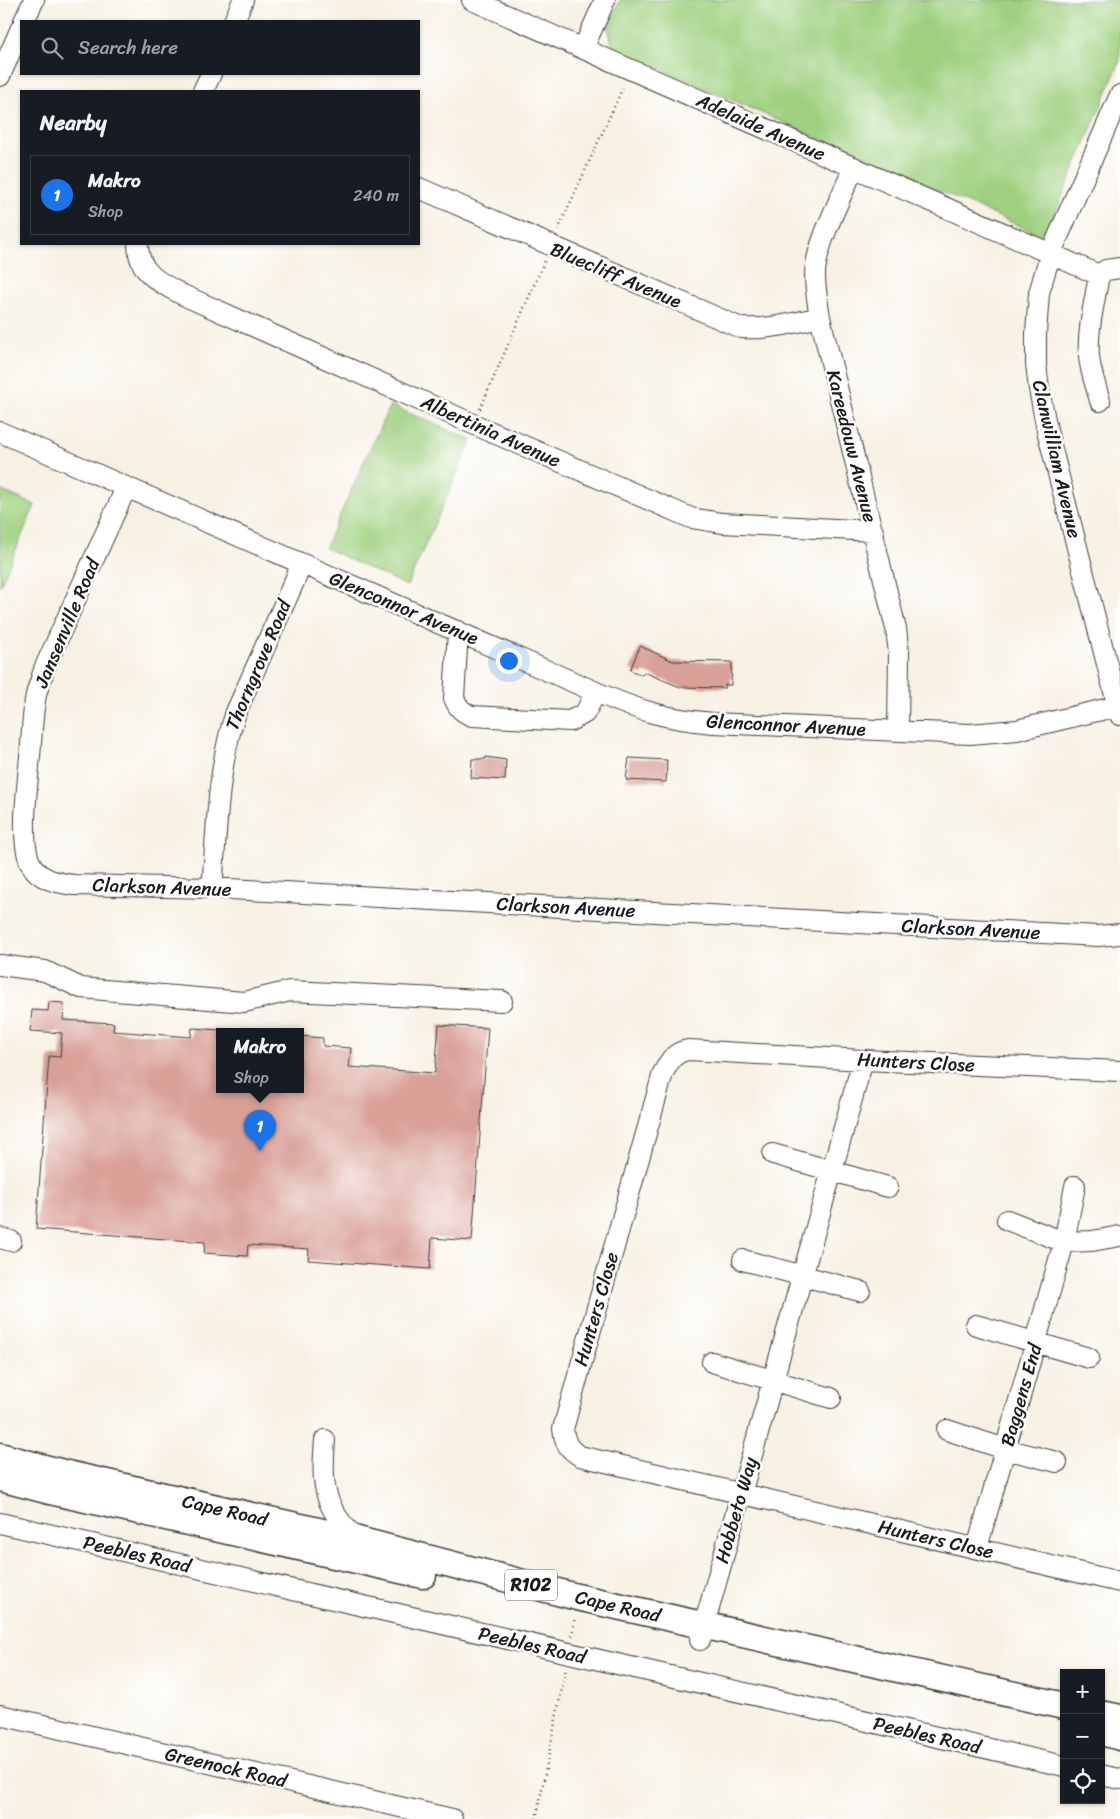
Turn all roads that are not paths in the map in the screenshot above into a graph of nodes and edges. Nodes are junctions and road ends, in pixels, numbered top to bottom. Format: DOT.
graph roads {
  1 [pos="34,0"];
  2 [pos="243,0"];
  3 [pos="472,0"];
  4 [pos="605,0"];
  5 [pos="24,20"];
  6 [pos="234,20"];
  7 [pos="20,30"];
  8 [pos="583,49"];
  9 [pos="211,75"];
  10 [pos="0,76"];
  11 [pos="204,90"];
  12 [pos="1120,95"];
  13 [pos="854,167"];
  14 [pos="420,188"];
  15 [pos="138,248"];
  16 [pos="1050,255"];
  17 [pos="1120,268"];
  18 [pos="1099,276"];
  19 [pos="820,318"];
  20 [pos="1100,401"];
  21 [pos="0,432"];
  22 [pos="126,488"];
  23 [pos="873,531"];
  24 [pos="302,564"];
  25 [pos="458,631"];
  26 [pos="596,692"];
  27 [pos="1119,711"];
  28 [pos="898,730"];
  29 [pos="28,853"];
  30 [pos="212,888"];
  31 [pos="1120,934"];
  32 [pos="0,966"];
  33 [pos="502,1001"];
  34 [pos="863,1060"];
  35 [pos="1120,1071"];
  36 [pos="773,1154"];
  37 [pos="832,1170"];
  38 [pos="1075,1186"];
  39 [pos="888,1187"];
  40 [pos="1007,1220"];
  41 [pos="1120,1236"];
  42 [pos="1064,1242"];
  43 [pos="743,1260"];
  44 [pos="803,1277"];
  45 [pos="860,1291"];
  46 [pos="976,1325"];
  47 [pos="1036,1343"];
  48 [pos="1089,1358"];
  49 [pos="712,1362"];
  50 [pos="773,1380"];
  51 [pos="831,1398"];
  52 [pos="947,1430"];
  53 [pos="325,1440"];
  54 [pos="1005,1449"];
  55 [pos="0,1456"];
  56 [pos="1057,1462"];
  57 [pos="0,1478"];
  58 [pos="741,1494"];
  59 [pos="0,1523"];
  60 [pos="358,1540"];
  61 [pos="977,1548"];
  62 [pos="1120,1582"];
  63 [pos="701,1633"];
  64 [pos="1060,1705"];
  65 [pos="0,1715"];
  66 [pos="1105,1715"];
  67 [pos="1120,1718"];
  68 [pos="1060,1723"];
  69 [pos="1105,1733"];
  70 [pos="1120,1737"];
  71 [pos="1060,1765"];
  72 [pos="1105,1776"];
  73 [pos="1120,1779"];
  74 [pos="452,1819"];
  1 -- 5 [label="street"];
  2 -- 6 [label="street"];
  3 -- 8 [label="street, Adelaide Avenue"];
  4 -- 8 [label="street"];
  7 -- 10 [label="street"];
  8 -- 13 [label="street, Adelaide Avenue"];
  9 -- 11 [label="street"];
  12 -- 16 [label="street, Clanwilliam Avenue"];
  13 -- 16 [label="street, Adelaide Avenue"];
  13 -- 19 [label="street, Kareedouw Avenue"];
  14 -- 19 [label="street, Bluecliff Avenue"];
  15 -- 23 [label="street, Albertinia Avenue"];
  16 -- 18 [label="street, Adelaide Avenue"];
  16 -- 27 [label="street, Clanwilliam Avenue"];
  17 -- 18 [label="street"];
  18 -- 20 [label="street"];
  19 -- 23 [label="street, Kareedouw Avenue"];
  21 -- 22 [label="street, Glenconnor Avenue"];
  22 -- 24 [label="street, Glenconnor Avenue"];
  22 -- 29 [label="street, Jansenville Road"];
  23 -- 28 [label="street, Kareedouw Avenue"];
  24 -- 25 [label="street, Glenconnor Avenue"];
  24 -- 30 [label="street, Thorngrove Road"];
  25 -- 26 [label="street, Glenconnor Avenue"];
  25 -- 26 [label="street"];
  26 -- 28 [label="street, Glenconnor Avenue"];
  27 -- 28 [label="street, Glenconnor Avenue"];
  29 -- 30 [label="street, Clarkson Avenue"];
  30 -- 31 [label="street, Clarkson Avenue"];
  32 -- 33 [label="street"];
  34 -- 35 [label="street, Hunters Close"];
  34 -- 37 [label="street, Hobbeto Way"];
  34 -- 58 [label="street, Hunters Close"];
  36 -- 37 [label="street"];
  37 -- 39 [label="street"];
  37 -- 44 [label="street, Hobbeto Way"];
  38 -- 42 [label="street, Baggens End"];
  40 -- 42 [label="street"];
  41 -- 42 [label="street"];
  42 -- 47 [label="street, Baggens End"];
  43 -- 44 [label="street"];
  44 -- 45 [label="street"];
  44 -- 50 [label="street, Hobbeto Way"];
  46 -- 47 [label="street"];
  47 -- 48 [label="street"];
  47 -- 54 [label="street, Baggens End"];
  49 -- 50 [label="street"];
  50 -- 51 [label="street"];
  50 -- 58 [label="street, Hobbeto Way"];
  52 -- 54 [label="street"];
  53 -- 60 [label="street"];
  54 -- 56 [label="street"];
  54 -- 61 [label="street, Baggens End"];
  55 -- 60 [label="main road, Cape Road / R102"];
  57 -- 63 [label="main road, Cape Road / R102"];
  58 -- 61 [label="street, Hunters Close"];
  58 -- 63 [label="street, Hobbeto Way"];
  59 -- 71 [label="street, Peebles Road"];
  60 -- 63 [label="main road, Cape Road / R102"];
  61 -- 62 [label="street, Hunters Close"];
  63 -- 64 [label="main road, Cape Road / R102"];
  63 -- 68 [label="main road, Cape Road / R102"];
  65 -- 74 [label="street, Greenock Road"];
  66 -- 67 [label="main road"];
  69 -- 70 [label="main road"];
  72 -- 73 [label="street"];
}
